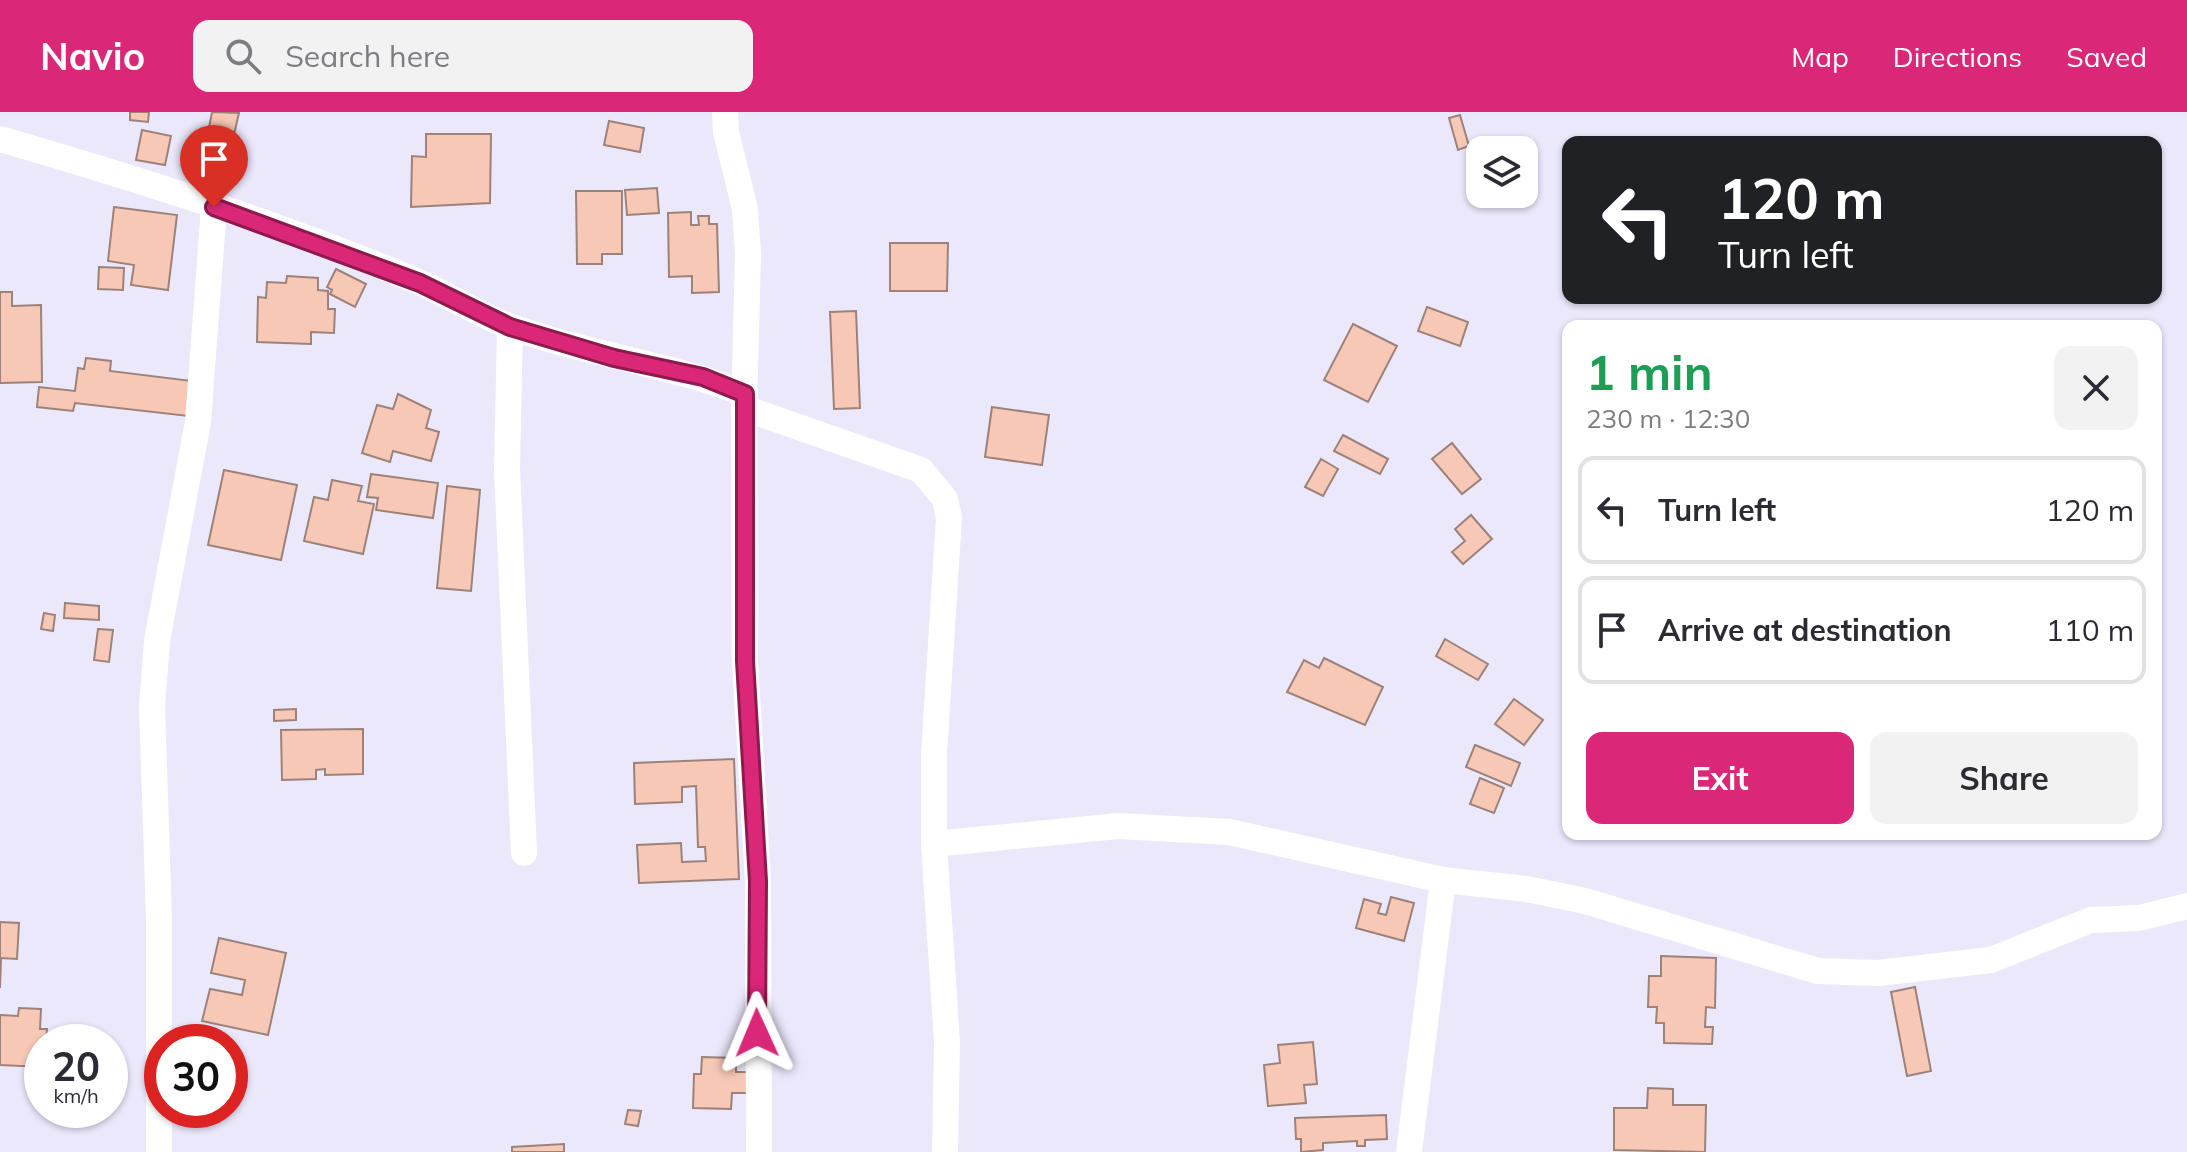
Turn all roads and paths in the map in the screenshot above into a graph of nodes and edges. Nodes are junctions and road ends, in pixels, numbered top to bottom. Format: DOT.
graph roads {
  1 [pos="725,112"];
  2 [pos="0,139"];
  3 [pos="214,207"];
  4 [pos="510,327"];
  5 [pos="745,401"];
  6 [pos="934,844"];
  7 [pos="524,853"];
  8 [pos="1443,880"];
  9 [pos="2187,906"];
  10 [pos="159,1152"];
  11 [pos="759,1152"];
  12 [pos="945,1152"];
  13 [pos="1409,1152"];
  1 -- 5 [label="street"];
  2 -- 3 [label="street"];
  3 -- 4 [label="street"];
  3 -- 10 [label="street"];
  4 -- 5 [label="street"];
  4 -- 7 [label="street"];
  5 -- 6 [label="street"];
  5 -- 11 [label="street"];
  6 -- 8 [label="street"];
  6 -- 12 [label="street"];
  8 -- 9 [label="street"];
  8 -- 13 [label="street"];
}
